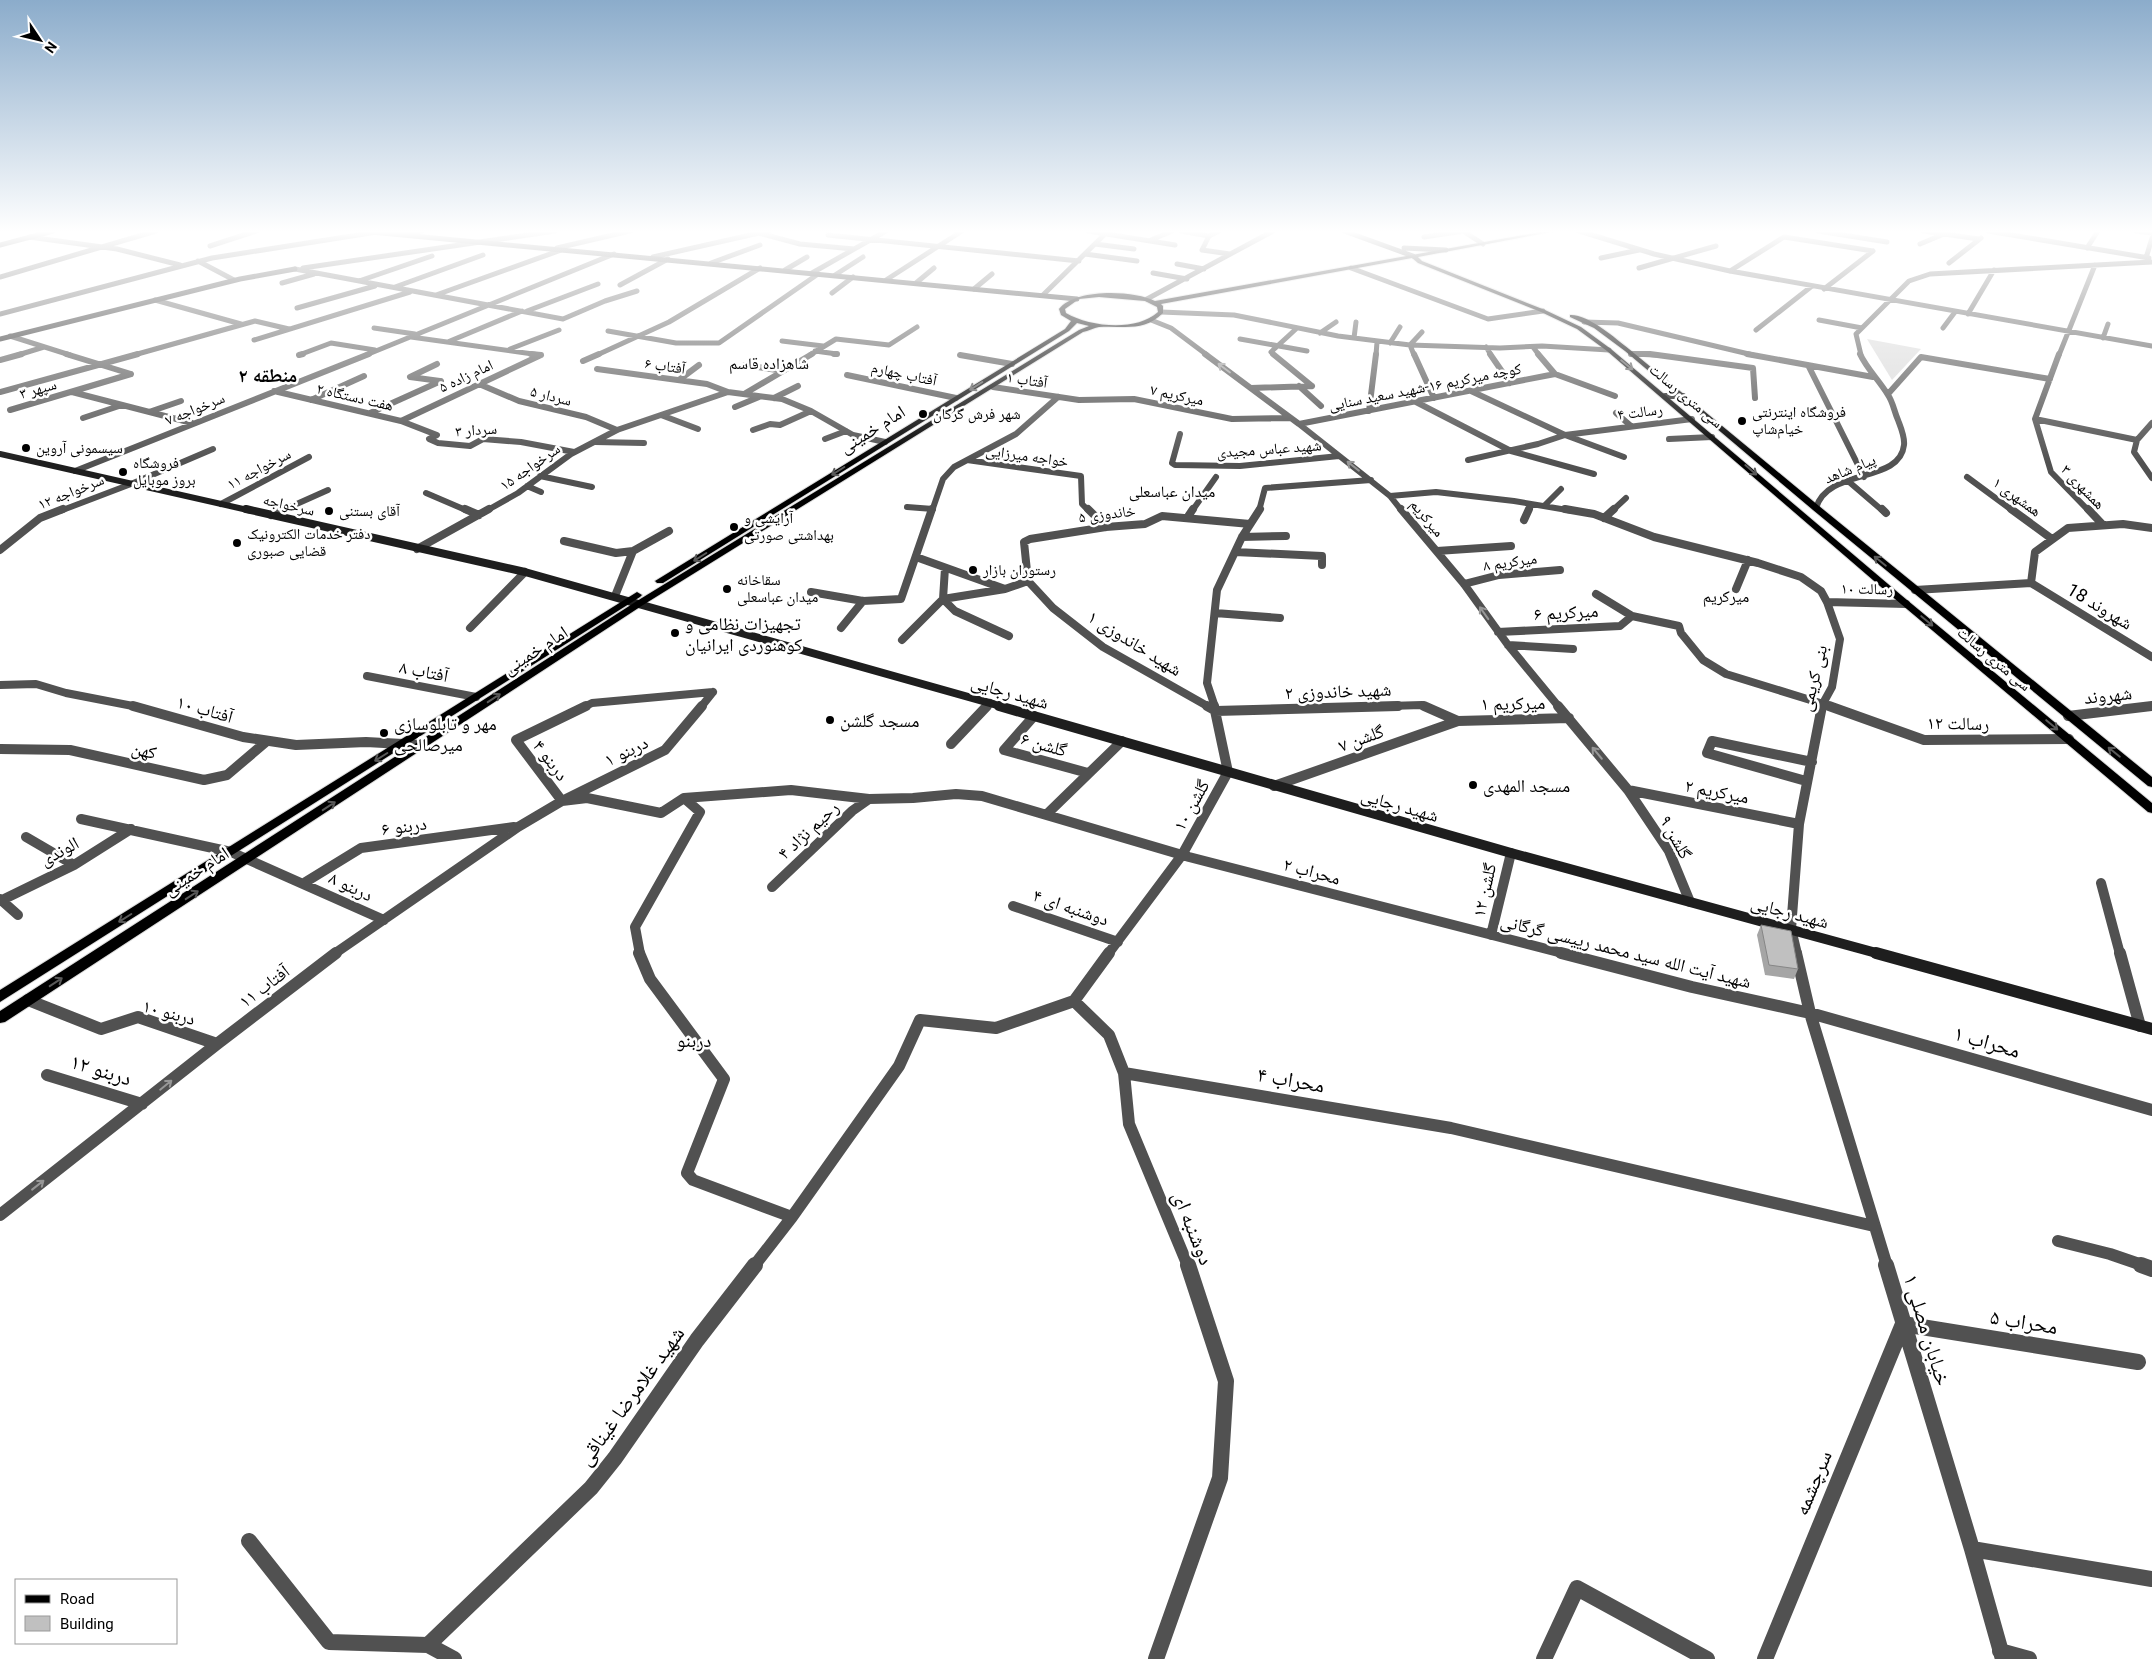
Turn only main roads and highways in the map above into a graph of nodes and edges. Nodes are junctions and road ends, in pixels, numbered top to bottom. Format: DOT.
graph roads {
  1 [pos="121,308"];
  2 [pos="1063,308"];
  3 [pos="1160,308"];
  4 [pos="1537,308"];
  5 [pos="1551,308"];
  6 [pos="1075,321"];
  7 [pos="1098,325"];
  8 [pos="0,339"];
  9 [pos="1665,396"];
  10 [pos="1683,396"];
  11 [pos="0,454"];
  12 [pos="635,602"];
  13 [pos="2152,782"];
  14 [pos="2152,808"];
  15 [pos="0,997"];
  16 [pos="0,1018"];
  17 [pos="2152,1029"];
  1 -- 8 [label="main road"];
  2 -- 6 [label="main road"];
  3 -- 7 [label="main road"];
  4 -- 9 [label="main road, سی متری رسالت, one-way"];
  5 -- 10 [label="main road, سی متری رسالت"];
  6 -- 7 [label="main road"];
  6 -- 12 [label="main road, امام خمینی, one-way"];
  7 -- 12 [label="main road, امام خمینی"];
  9 -- 10 [label="main road"];
  9 -- 14 [label="main road, سی متری رسالت, one-way"];
  13 -- 10 [label="main road, سی متری رسالت, one-way"];
  11 -- 12 [label="main road, سرخواجه"];
  12 -- 15 [label="main road, امام خمینی, one-way"];
  16 -- 12 [label="main road, امام خمینی, one-way"];
  12 -- 17 [label="main road, شهید رجایی"];
}
